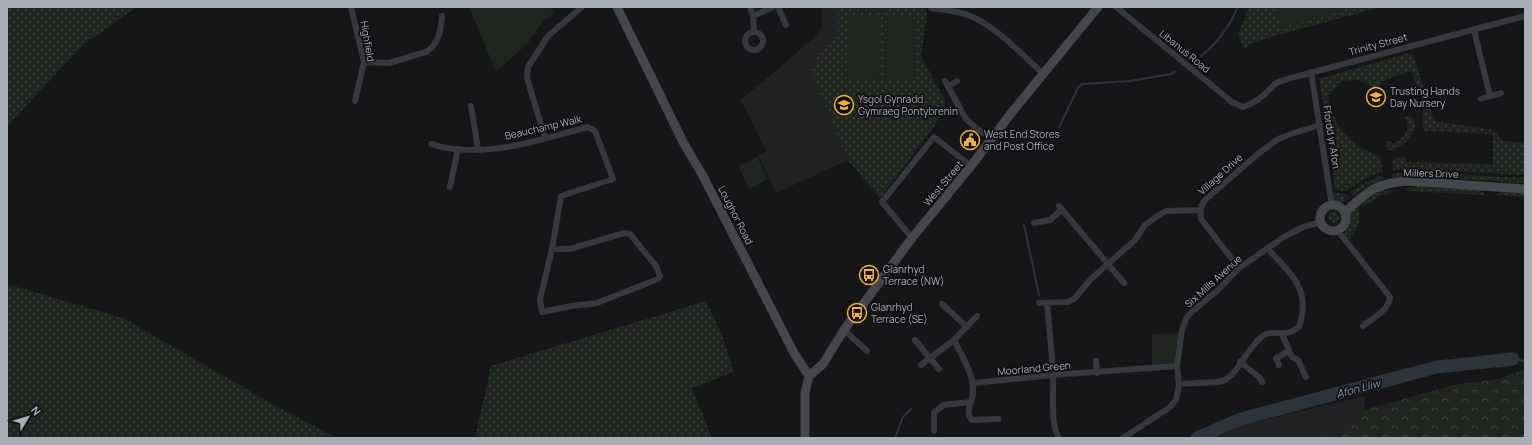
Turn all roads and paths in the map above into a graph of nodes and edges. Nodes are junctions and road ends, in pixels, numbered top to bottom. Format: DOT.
graph roads {
  1 [pos="351,7"];
  2 [pos="582,7"];
  3 [pos="617,7"];
  4 [pos="750,7"];
  5 [pos="773,7"];
  6 [pos="778,7"];
  7 [pos="1098,7"];
  8 [pos="1116,7"];
  9 [pos="931,8"];
  10 [pos="442,16"];
  11 [pos="753,16"];
  12 [pos="1525,16"];
  13 [pos="786,25"];
  14 [pos="1474,30"];
  15 [pos="754,32"];
  16 [pos="364,62"];
  17 [pos="1311,72"];
  18 [pos="1044,74"];
  19 [pos="957,81"];
  20 [pos="1501,93"];
  21 [pos="1490,96"];
  22 [pos="1481,99"];
  23 [pos="355,101"];
  24 [pos="471,106"];
  25 [pos="1243,107"];
  26 [pos="1320,125"];
  27 [pos="545,138"];
  28 [pos="993,139"];
  29 [pos="431,144"];
  30 [pos="458,149"];
  31 [pos="478,149"];
  32 [pos="971,166"];
  33 [pos="450,187"];
  34 [pos="1525,189"];
  35 [pos="1332,206"];
  36 [pos="1200,210"];
  37 [pos="1345,212"];
  38 [pos="1321,222"];
  39 [pos="1034,223"];
  40 [pos="1338,231"];
  41 [pos="912,238"];
  42 [pos="552,249"];
  43 [pos="1268,249"];
  44 [pos="1109,264"];
  45 [pos="1240,268"];
  46 [pos="1124,283"];
  47 [pos="1039,303"];
  48 [pos="1047,303"];
  49 [pos="942,304"];
  50 [pos="977,316"];
  51 [pos="966,326"];
  52 [pos="1363,326"];
  53 [pos="844,330"];
  54 [pos="1282,334"];
  55 [pos="915,340"];
  56 [pos="954,340"];
  57 [pos="867,351"];
  58 [pos="1289,351"];
  59 [pos="930,358"];
  60 [pos="1096,361"];
  61 [pos="1240,362"];
  62 [pos="920,365"];
  63 [pos="1279,365"];
  64 [pos="1177,366"];
  65 [pos="940,369"];
  66 [pos="1097,373"];
  67 [pos="809,376"];
  68 [pos="1053,376"];
  69 [pos="1306,377"];
  70 [pos="1262,382"];
  71 [pos="973,383"];
  72 [pos="1179,384"];
  73 [pos="971,402"];
  74 [pos="998,419"];
  75 [pos="934,431"];
  76 [pos="805,434"];
  77 [pos="1059,438"];
  78 [pos="1122,438"];
  1 -- 16 [label="street, Highfield"];
  2 -- 27 [label="street"];
  3 -- 67 [label="main road, Loughor Road"];
  4 -- 11 [label="street"];
  5 -- 11 [label="street"];
  6 -- 13 [label="street"];
  7 -- 18 [label="main road, West Street"];
  8 -- 25 [label="street, Libanus Road"];
  9 -- 18 [label="street"];
  10 -- 16 [label="street"];
  11 -- 15 [label="street"];
  12 -- 14 [label="street, Trinity Street"];
  14 -- 17 [label="street, Trinity Street"];
  14 -- 21 [label="street"];
  16 -- 23 [label="street, Highfield"];
  17 -- 25 [label="street, Trinity Street"];
  17 -- 26 [label="street, Ffordd yr Afon"];
  18 -- 28 [label="main road, West Street"];
  19 -- 28 [label="street"];
  20 -- 21 [label="street"];
  21 -- 22 [label="street"];
  24 -- 31 [label="street"];
  26 -- 35 [label="street, Ffordd yr Afon"];
  26 -- 36 [label="street, Village Drive"];
  27 -- 31 [label="street, Beauchamp Walk"];
  27 -- 42 [label="street, Beauchamp Walk"];
  28 -- 32 [label="main road, West Street"];
  29 -- 30 [label="street, Beauchamp Walk"];
  30 -- 31 [label="street, Beauchamp Walk"];
  30 -- 33 [label="street"];
  32 -- 41 [label="main road, West Street"];
  32 -- 41 [label="street"];
  34 -- 37 [label="main road, Millers Drive"];
  35 -- 37 [label="main road"];
  35 -- 38 [label="main road"];
  36 -- 44 [label="street"];
  36 -- 45 [label="street, Village Drive"];
  37 -- 40 [label="main road"];
  38 -- 40 [label="main road"];
  38 -- 43 [label="street, Six Mills Avenue"];
  39 -- 44 [label="street"];
  40 -- 52 [label="street"];
  41 -- 53 [label="main road, West Street"];
  42 -- 42 [label="street, Beauchamp Walk"];
  43 -- 45 [label="street, Six Mills Avenue"];
  43 -- 54 [label="street"];
  44 -- 46 [label="street"];
  44 -- 48 [label="street"];
  45 -- 64 [label="street, Six Mills Avenue"];
  47 -- 48 [label="street"];
  48 -- 68 [label="street"];
  49 -- 51 [label="street"];
  50 -- 51 [label="street"];
  51 -- 56 [label="street"];
  53 -- 57 [label="street"];
  53 -- 67 [label="main road, West Street"];
  54 -- 58 [label="street"];
  54 -- 61 [label="street"];
  55 -- 59 [label="street"];
  56 -- 59 [label="street"];
  56 -- 71 [label="street"];
  58 -- 63 [label="street"];
  58 -- 69 [label="street"];
  59 -- 62 [label="street"];
  59 -- 65 [label="street"];
  60 -- 66 [label="street"];
  61 -- 70 [label="street"];
  61 -- 72 [label="street"];
  64 -- 66 [label="street, Moorland Green"];
  64 -- 72 [label="street, Six Mills Avenue"];
  66 -- 68 [label="street, Moorland Green"];
  67 -- 76 [label="main road"];
  68 -- 71 [label="street, Moorland Green"];
  68 -- 77 [label="street"];
  71 -- 73 [label="street"];
  72 -- 78 [label="street, Six Mills Avenue"];
  73 -- 74 [label="street"];
  73 -- 75 [label="street"];
}
